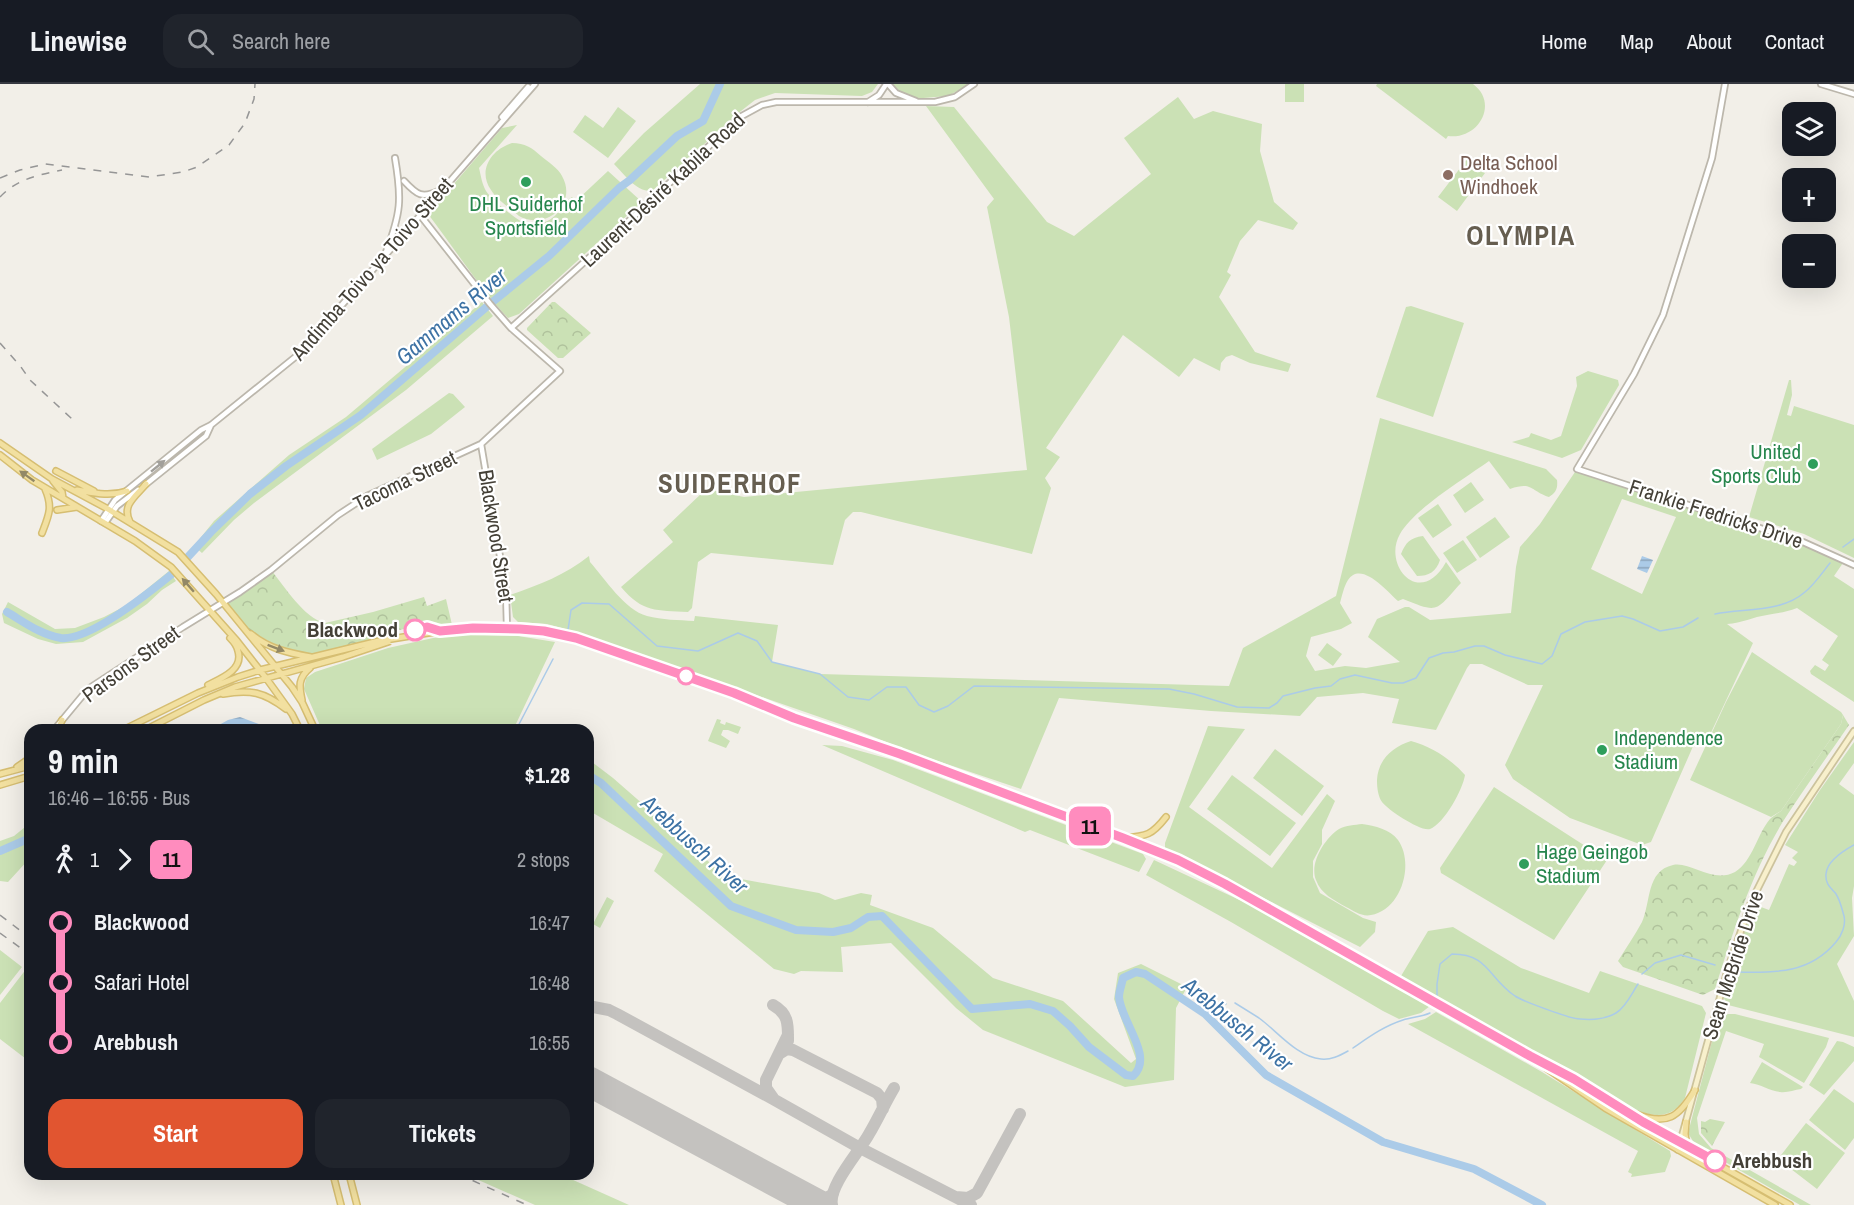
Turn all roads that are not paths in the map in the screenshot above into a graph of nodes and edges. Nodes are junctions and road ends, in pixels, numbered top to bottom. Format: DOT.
graph roads {
  1 [pos="533,84"];
  2 [pos="974,84"];
  3 [pos="1725,84"];
  4 [pos="1821,84"];
  5 [pos="887,85"];
  6 [pos="1854,94"];
  7 [pos="868,102"];
  8 [pos="920,103"];
  9 [pos="395,158"];
  10 [pos="404,181"];
  11 [pos="443,189"];
  12 [pos="420,215"];
  13 [pos="384,257"];
  14 [pos="512,328"];
  15 [pos="211,426"];
  16 [pos="0,442"];
  17 [pos="481,444"];
  18 [pos="6,448"];
  19 [pos="0,455"];
  20 [pos="9,465"];
  21 [pos="56,471"];
  22 [pos="52,479"];
  23 [pos="146,484"];
  24 [pos="69,488"];
  25 [pos="45,489"];
  26 [pos="126,491"];
  27 [pos="100,494"];
  28 [pos="63,498"];
  29 [pos="77,507"];
  30 [pos="57,510"];
  31 [pos="110,511"];
  32 [pos="103,522"];
  33 [pos="130,523"];
  34 [pos="42,533"];
  35 [pos="1854,565"];
  36 [pos="222,602"];
  37 [pos="216,606"];
  38 [pos="209,610"];
  39 [pos="243,627"];
  40 [pos="507,629"];
  41 [pos="226,631"];
  42 [pos="390,641"];
  43 [pos="314,658"];
  44 [pos="314,666"];
  45 [pos="274,667"];
  46 [pos="260,670"];
  47 [pos="280,674"];
  48 [pos="266,678"];
  49 [pos="204,700"];
  50 [pos="302,702"];
  51 [pos="167,708"];
  52 [pos="292,714"];
  53 [pos="62,720"];
  54 [pos="60,724"];
  55 [pos="135,724"];
  56 [pos="157,724"];
  57 [pos="297,724"];
  58 [pos="312,724"];
  59 [pos="1854,731"];
  60 [pos="24,762"];
  61 [pos="24,768"];
  62 [pos="10,771"];
  63 [pos="0,774"];
  64 [pos="24,778"];
  65 [pos="0,785"];
  66 [pos="1166,817"];
  67 [pos="1123,838"];
  68 [pos="1530,1056"];
  69 [pos="1695,1090"];
  70 [pos="1618,1107"];
  71 [pos="1686,1122"];
  72 [pos="1680,1142"];
  73 [pos="1687,1146"];
  74 [pos="1678,1150"];
  75 [pos="335,1180"];
  76 [pos="351,1180"];
  77 [pos="341,1205"];
  78 [pos="357,1205"];
  79 [pos="1775,1205"];
  80 [pos="1790,1205"];
  1 -- 11 [label="street, Andimba Toivo ya Toivo Street"];
  2 -- 8 [label="street, Laurent-Désiré Kabila Road"];
  3 -- 35 [label="street, Frankie Fredricks Drive"];
  4 -- 6 [label="street"];
  5 -- 7 [label="street"];
  5 -- 8 [label="street"];
  7 -- 8 [label="street, Laurent-Désiré Kabila Road"];
  7 -- 14 [label="street, Laurent-Désiré Kabila Road"];
  9 -- 13 [label="street"];
  10 -- 11 [label="street"];
  11 -- 12 [label="street, Andimba Toivo ya Toivo Street"];
  12 -- 13 [label="street, Andimba Toivo ya Toivo Street"];
  12 -- 14 [label="street"];
  13 -- 15 [label="street, Andimba Toivo ya Toivo Street"];
  14 -- 17 [label="street, Tacoma Street"];
  15 -- 23 [label="street, Andimba Toivo ya Toivo Street"];
  26 -- 15 [label="street, Andimba Toivo ya Toivo Street, one-way"];
  16 -- 18 [label="main road"];
  17 -- 36 [label="street, Tacoma Street"];
  17 -- 40 [label="street, Blackwood Street"];
  18 -- 20 [label="main road"];
  18 -- 22 [label="main road"];
  19 -- 20 [label="main road"];
  25 -- 20 [label="main road, one-way"];
  21 -- 27 [label="main road"];
  22 -- 24 [label="main road"];
  22 -- 28 [label="main road"];
  23 -- 31 [label="street, Andimba Toivo ya Toivo Street"];
  23 -- 33 [label="main road"];
  24 -- 27 [label="main road"];
  24 -- 31 [label="main road"];
  25 -- 28 [label="main road"];
  25 -- 34 [label="main road"];
  26 -- 27 [label="main road"];
  26 -- 31 [label="street, Andimba Toivo ya Toivo Street"];
  28 -- 29 [label="main road"];
  29 -- 30 [label="main road"];
  29 -- 32 [label="main road"];
  31 -- 32 [label="street, Andimba Toivo ya Toivo Street"];
  31 -- 33 [label="main road"];
  38 -- 32 [label="main road, one-way"];
  33 -- 36 [label="main road"];
  36 -- 37 [label="street, Tacoma Street"];
  36 -- 39 [label="main road"];
  37 -- 38 [label="street, Parsons Street"];
  38 -- 41 [label="main road"];
  38 -- 53 [label="street, Parsons Street"];
  39 -- 43 [label="main road, one-way"];
  39 -- 45 [label="main road"];
  40 -- 42 [label="main road"];
  40 -- 67 [label="main road"];
  41 -- 46 [label="main road"];
  41 -- 51 [label="main road"];
  42 -- 43 [label="main road"];
  42 -- 44 [label="main road"];
  43 -- 45 [label="main road"];
  44 -- 47 [label="main road"];
  44 -- 50 [label="main road"];
  45 -- 46 [label="main road"];
  45 -- 47 [label="main road"];
  46 -- 48 [label="main road"];
  46 -- 51 [label="main road"];
  47 -- 48 [label="main road"];
  47 -- 50 [label="main road"];
  48 -- 49 [label="main road"];
  48 -- 52 [label="main road"];
  49 -- 52 [label="main road"];
  49 -- 56 [label="main road"];
  50 -- 58 [label="main road"];
  51 -- 55 [label="main road"];
  52 -- 57 [label="main road"];
  53 -- 54 [label="main road"];
  59 -- 69 [label="main road, Sean McBride Drive"];
  60 -- 62 [label="main road"];
  61 -- 62 [label="main road"];
  62 -- 63 [label="main road"];
  64 -- 65 [label="main road"];
  66 -- 67 [label="main road"];
  67 -- 68 [label="main road"];
  68 -- 70 [label="main road"];
  68 -- 74 [label="main road"];
  69 -- 70 [label="main road"];
  69 -- 71 [label="main road, Sean McBride Drive"];
  70 -- 72 [label="main road"];
  71 -- 72 [label="main road, Sean McBride Drive"];
  71 -- 73 [label="main road"];
  72 -- 73 [label="main road"];
  72 -- 74 [label="main road, Sean McBride Drive"];
  73 -- 80 [label="main road"];
  74 -- 79 [label="main road"];
  75 -- 77 [label="main road"];
  76 -- 78 [label="main road"];
}
